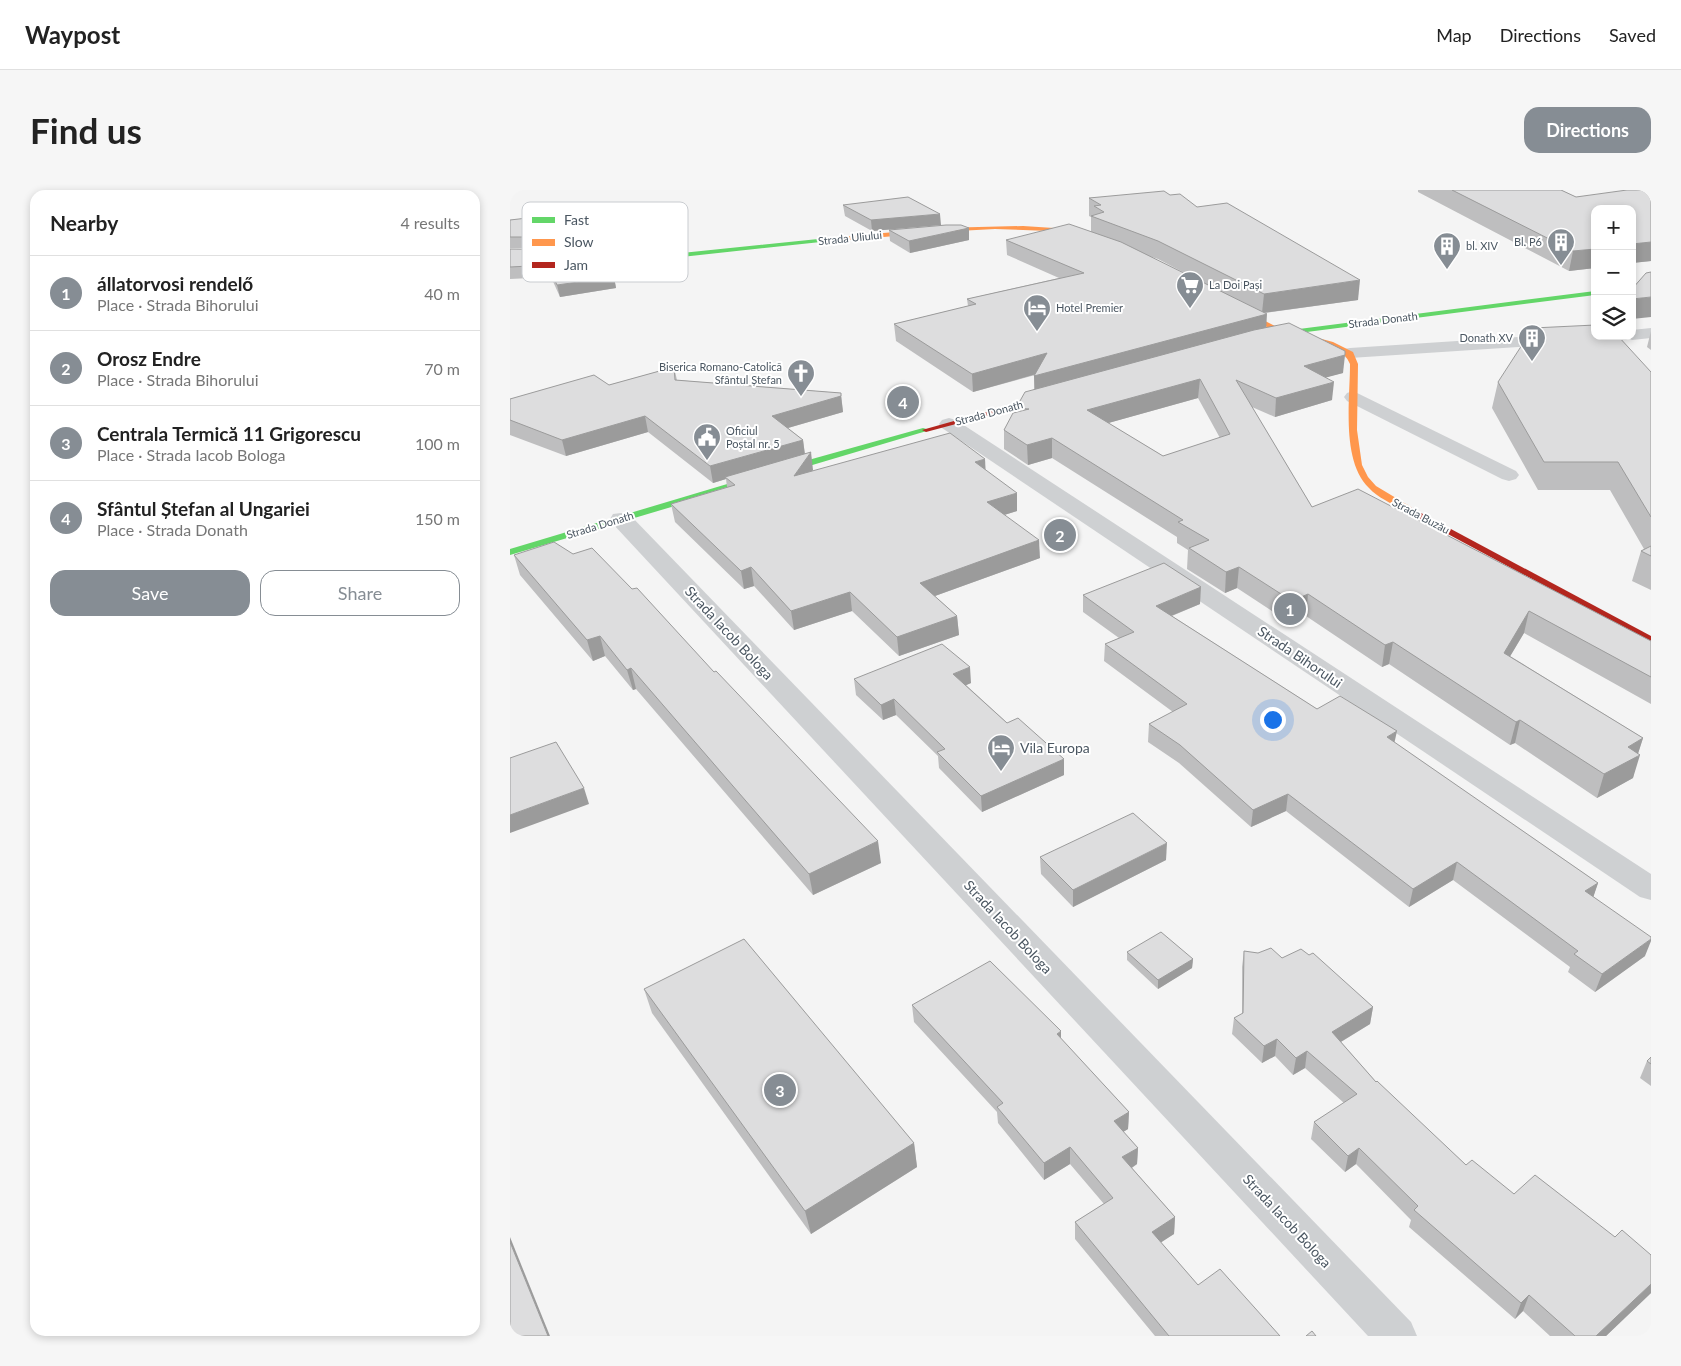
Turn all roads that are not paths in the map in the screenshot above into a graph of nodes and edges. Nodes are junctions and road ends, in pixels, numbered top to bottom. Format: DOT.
graph roads {
  1 [pos="1096,241"];
  2 [pos="688,254"];
  3 [pos="1591,294"];
  4 [pos="1222,301"];
  5 [pos="1289,333"];
  6 [pos="1651,333"];
  7 [pos="1636,335"];
  8 [pos="1270,337"];
  9 [pos="1591,337"];
  10 [pos="1350,353"];
  11 [pos="1064,392"];
  12 [pos="1352,397"];
  13 [pos="949,424"];
  14 [pos="1509,475"];
  15 [pos="620,519"];
  16 [pos="510,552"];
  17 [pos="1651,640"];
  18 [pos="1651,889"];
  19 [pos="1396,1336"];
  1 -- 2 [label="street, Strada Uliului"];
  3 -- 5 [label="street, Strada Donath"];
  4 -- 5 [label="street"];
  5 -- 8 [label="street, Strada Donath"];
  5 -- 10 [label="street"];
  6 -- 7 [label="street"];
  9 -- 10 [label="street"];
  10 -- 12 [label="street, Strada Buzău"];
  11 -- 13 [label="street, Strada Donath"];
  12 -- 14 [label="street"];
  12 -- 17 [label="street, Strada Buzău"];
  13 -- 15 [label="street, Strada Donath"];
  13 -- 18 [label="street, Strada Bihorului"];
  15 -- 16 [label="street, Strada Donath"];
  15 -- 19 [label="street, Strada Iacob Bologa"];
}
